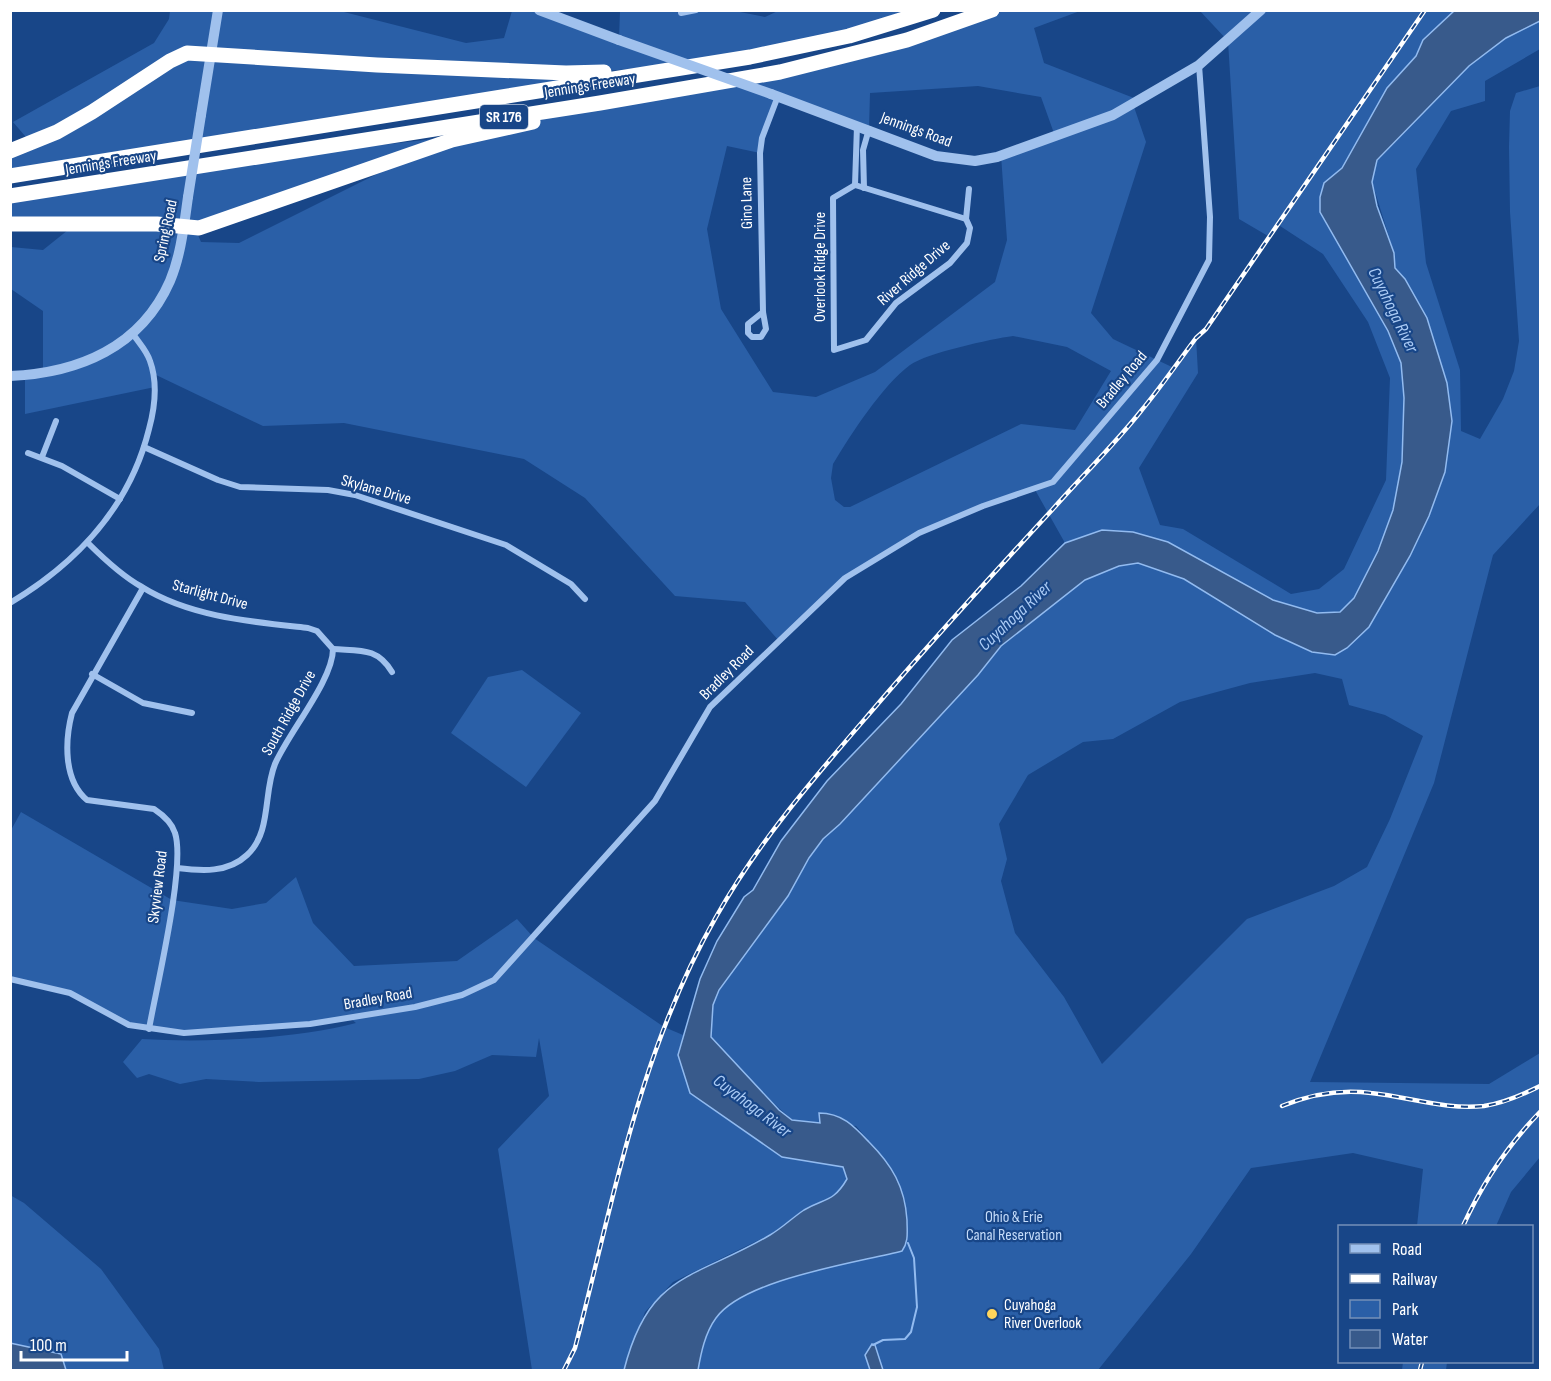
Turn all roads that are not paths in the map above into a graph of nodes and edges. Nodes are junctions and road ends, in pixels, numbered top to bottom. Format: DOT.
graph roads {
  1 [pos="218,10"];
  2 [pos="696,10"];
  3 [pos="933,10"];
  4 [pos="992,10"];
  5 [pos="1261,10"];
  6 [pos="545,11"];
  7 [pos="681,13"];
  8 [pos="212,54"];
  9 [pos="703,63"];
  10 [pos="1199,65"];
  11 [pos="775,95"];
  12 [pos="600,103"];
  13 [pos="857,125"];
  14 [pos="869,129"];
  15 [pos="10,151"];
  16 [pos="10,176"];
  17 [pos="855,185"];
  18 [pos="864,188"];
  19 [pos="969,189"];
  20 [pos="10,196"];
  21 [pos="966,219"];
  22 [pos="10,224"];
  23 [pos="183,228"];
  24 [pos="763,312"];
  25 [pos="133,334"];
  26 [pos="834,350"];
  27 [pos="10,376"];
  28 [pos="56,421"];
  29 [pos="144,447"];
  30 [pos="28,453"];
  31 [pos="42,457"];
  32 [pos="120,498"];
  33 [pos="88,543"];
  34 [pos="143,588"];
  35 [pos="585,599"];
  36 [pos="10,603"];
  37 [pos="333,649"];
  38 [pos="392,672"];
  39 [pos="92,674"];
  40 [pos="192,713"];
  41 [pos="177,868"];
  42 [pos="10,980"];
  43 [pos="149,1029"];
  1 -- 8 [label="street, Spring Road"];
  2 -- 7 [label="street"];
  3 -- 9 [label="highway, Jennings Freeway / SR 176"];
  4 -- 12 [label="highway, Jennings Freeway / SR 176"];
  5 -- 10 [label="street, Jennings Road"];
  6 -- 11 [label="street, Jennings Road, bridge"];
  8 -- 9 [label="highway"];
  8 -- 15 [label="highway"];
  8 -- 23 [label="street, Spring Road, bridge"];
  9 -- 16 [label="highway, Jennings Freeway / SR 176"];
  10 -- 14 [label="street, Jennings Road"];
  10 -- 43 [label="street, Bradley Road"];
  11 -- 13 [label="street, Jennings Road"];
  11 -- 24 [label="street, Gino Lane"];
  12 -- 20 [label="highway, Jennings Freeway / SR 176"];
  12 -- 23 [label="highway"];
  13 -- 14 [label="street, Jennings Road"];
  13 -- 17 [label="street"];
  14 -- 18 [label="street"];
  17 -- 18 [label="street"];
  17 -- 26 [label="street, Overlook Ridge Drive"];
  18 -- 21 [label="street"];
  19 -- 21 [label="street, River Ridge Drive"];
  21 -- 26 [label="street, River Ridge Drive"];
  22 -- 23 [label="highway"];
  23 -- 25 [label="street, Spring Road"];
  25 -- 27 [label="street, Spring Road"];
  25 -- 29 [label="street"];
  28 -- 31 [label="street"];
  29 -- 32 [label="street"];
  29 -- 35 [label="street, Skylane Drive"];
  30 -- 31 [label="street"];
  31 -- 32 [label="street"];
  32 -- 33 [label="street"];
  33 -- 34 [label="street, Starlight Drive"];
  33 -- 36 [label="street"];
  34 -- 37 [label="street, Starlight Drive"];
  34 -- 39 [label="street, Skyview Road"];
  37 -- 38 [label="street"];
  37 -- 41 [label="street, South Ridge Drive"];
  39 -- 40 [label="street"];
  39 -- 41 [label="street, Skyview Road"];
  41 -- 43 [label="street, Skyview Road"];
  42 -- 43 [label="street, Bradley Road"];
}
